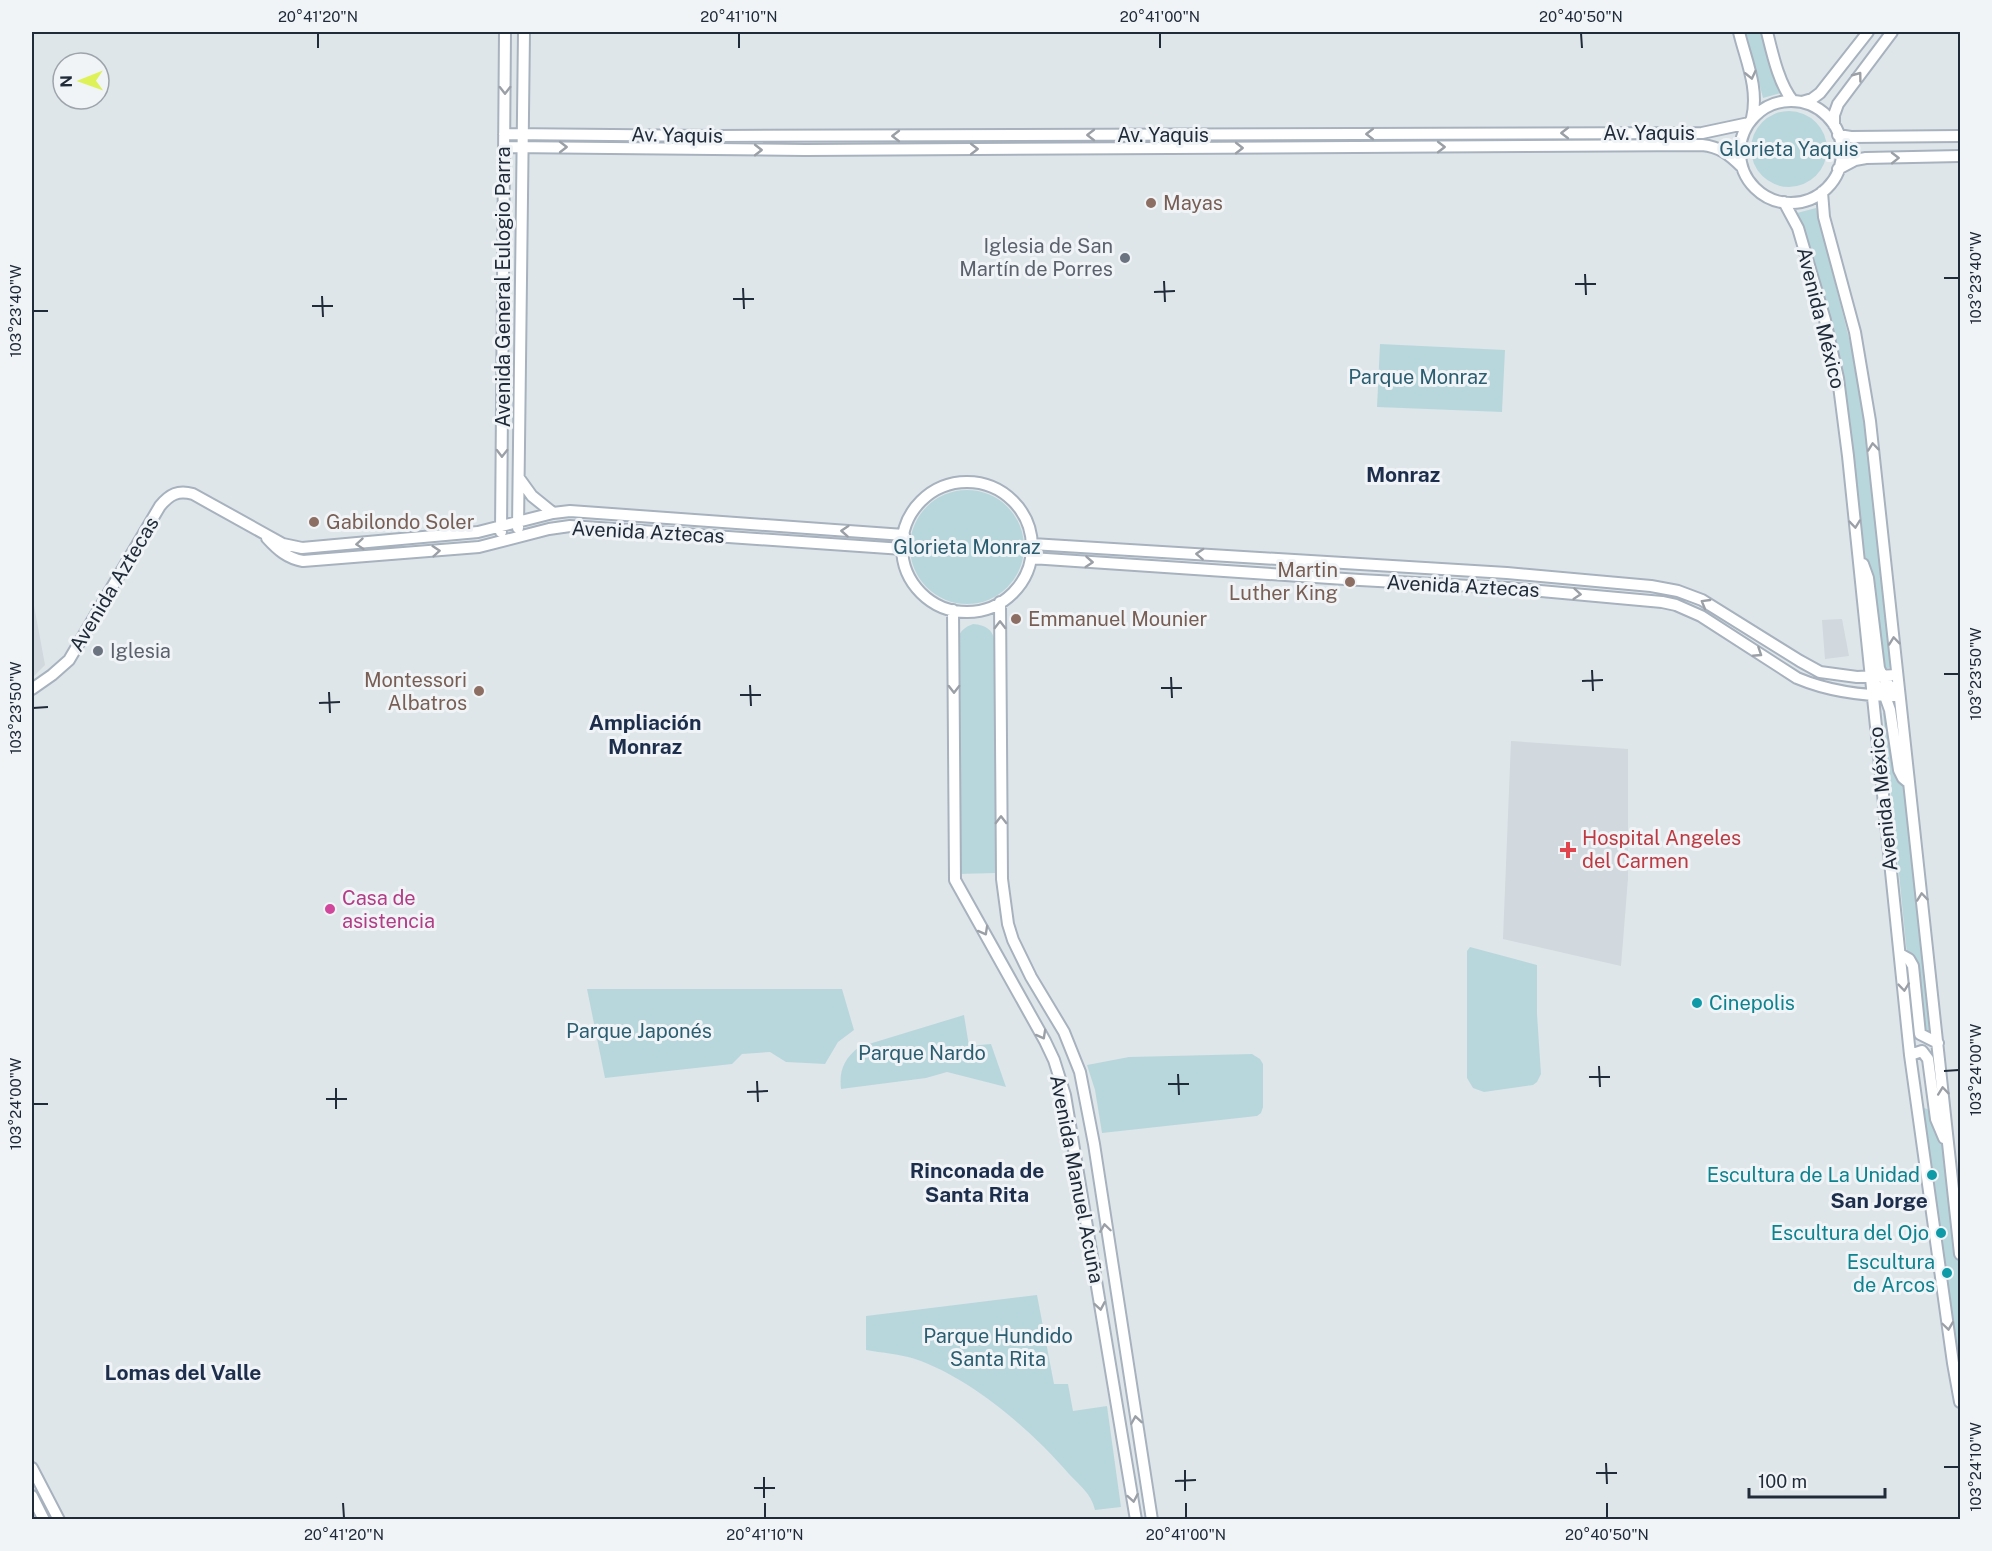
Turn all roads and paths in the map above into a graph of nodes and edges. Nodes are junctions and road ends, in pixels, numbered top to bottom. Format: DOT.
graph roads {
  1 [pos="505,32"];
  2 [pos="524,32"];
  3 [pos="1739,32"];
  4 [pos="1767,32"];
  5 [pos="1868,32"];
  6 [pos="1892,32"];
  7 [pos="1798,101"];
  8 [pos="1750,121"];
  9 [pos="1836,130"];
  10 [pos="504,134"];
  11 [pos="523,134"];
  12 [pos="1960,136"];
  13 [pos="504,147"];
  14 [pos="523,147"];
  15 [pos="1960,156"];
  16 [pos="1742,167"];
  17 [pos="1838,169"];
  18 [pos="1822,192"];
  19 [pos="1784,202"];
  20 [pos="503,324"];
  21 [pos="521,324"];
  22 [pos="519,478"];
  23 [pos="554,513"];
  24 [pos="518,522"];
  25 [pos="501,527"];
  26 [pos="263,533"];
  27 [pos="904,535"];
  28 [pos="518,538"];
  29 [pos="389,541"];
  30 [pos="501,542"];
  31 [pos="1032,544"];
  32 [pos="903,549"];
  33 [pos="391,555"];
  34 [pos="1031,558"];
  35 [pos="1000,602"];
  36 [pos="953,610"];
  37 [pos="1897,675"];
  38 [pos="1876,677"];
  39 [pos="32,689"];
  40 [pos="1872,696"];
  41 [pos="1884,696"];
  42 [pos="1899,696"];
  43 [pos="1910,784"];
  44 [pos="1900,954"];
  45 [pos="1938,1043"];
  46 [pos="1910,1055"];
  47 [pos="1949,1149"];
  48 [pos="1960,1254"];
  49 [pos="1960,1402"];
  50 [pos="32,1468"];
  51 [pos="32,1496"];
  52 [pos="44,1520"];
  53 [pos="59,1520"];
  54 [pos="1136,1520"];
  55 [pos="1152,1520"];
  1 -- 10 [label="street, Avenida General Eulogio Parra, one-way"];
  2 -- 11 [label="street, Avenida General Eulogio Parra"];
  3 -- 8 [label="street, one-way"];
  4 -- 7 [label="street"];
  5 -- 7 [label="street"];
  9 -- 6 [label="street, one-way"];
  7 -- 8 [label="street"];
  7 -- 9 [label="street"];
  8 -- 11 [label="street, Av. Yaquis, one-way"];
  8 -- 16 [label="street"];
  9 -- 12 [label="street"];
  9 -- 17 [label="street"];
  10 -- 11 [label="street, Av. Yaquis"];
  10 -- 13 [label="street, Avenida General Eulogio Parra"];
  11 -- 14 [label="street, Avenida General Eulogio Parra"];
  13 -- 14 [label="street, Av. Yaquis"];
  13 -- 20 [label="street, Avenida General Eulogio Parra"];
  14 -- 16 [label="street, Av. Yaquis, one-way"];
  14 -- 21 [label="street, Avenida General Eulogio Parra"];
  17 -- 15 [label="street, one-way"];
  16 -- 19 [label="street"];
  17 -- 18 [label="street"];
  18 -- 19 [label="street"];
  37 -- 18 [label="street, Avenida México, one-way"];
  19 -- 38 [label="street, Avenida México, one-way"];
  20 -- 21 [label="street"];
  20 -- 25 [label="street, Avenida General Eulogio Parra, one-way"];
  21 -- 22 [label="street, Avenida General Eulogio Parra"];
  22 -- 23 [label="street"];
  22 -- 24 [label="street, Avenida General Eulogio Parra"];
  23 -- 24 [label="street, Avenida Aztecas"];
  27 -- 23 [label="street, Avenida Aztecas, one-way"];
  24 -- 25 [label="street, Avenida Aztecas"];
  24 -- 28 [label="street, Avenida General Eulogio Parra"];
  25 -- 29 [label="street, Avenida Aztecas"];
  25 -- 30 [label="street, Avenida General Eulogio Parra"];
  29 -- 26 [label="street, Avenida Aztecas, one-way"];
  26 -- 33 [label="street, Avenida Aztecas"];
  26 -- 39 [label="street, Avenida Aztecas"];
  27 -- 31 [label="street"];
  27 -- 32 [label="street"];
  28 -- 30 [label="street, Avenida Aztecas"];
  28 -- 32 [label="street, Avenida Aztecas"];
  29 -- 33 [label="street"];
  33 -- 30 [label="street, Avenida Aztecas, one-way"];
  31 -- 34 [label="street"];
  38 -- 31 [label="street, Avenida Aztecas, one-way"];
  32 -- 36 [label="street"];
  34 -- 35 [label="street"];
  34 -- 40 [label="street, Avenida Aztecas, one-way"];
  35 -- 36 [label="street"];
  55 -- 35 [label="street, Avenida Manuel Acuña, one-way"];
  36 -- 54 [label="street, Avenida Manuel Acuña, one-way"];
  37 -- 38 [label="street, Avenida Aztecas"];
  37 -- 42 [label="street, Avenida México"];
  38 -- 40 [label="street, Avenida México"];
  38 -- 41 [label="street"];
  38 -- 42 [label="street"];
  40 -- 41 [label="street, Avenida Aztecas"];
  40 -- 44 [label="street, Avenida México"];
  41 -- 42 [label="street, Avenida Aztecas"];
  41 -- 43 [label="street"];
  42 -- 43 [label="street, Avenida México"];
  45 -- 43 [label="street, Avenida México, one-way"];
  44 -- 45 [label="street"];
  44 -- 46 [label="street, Avenida México, one-way"];
  47 -- 45 [label="street, Avenida México, one-way"];
  46 -- 47 [label="street"];
  46 -- 49 [label="street, Avenida México, one-way"];
  47 -- 48 [label="street, Avenida México"];
  50 -- 53 [label="street"];
  51 -- 52 [label="street"];
}
